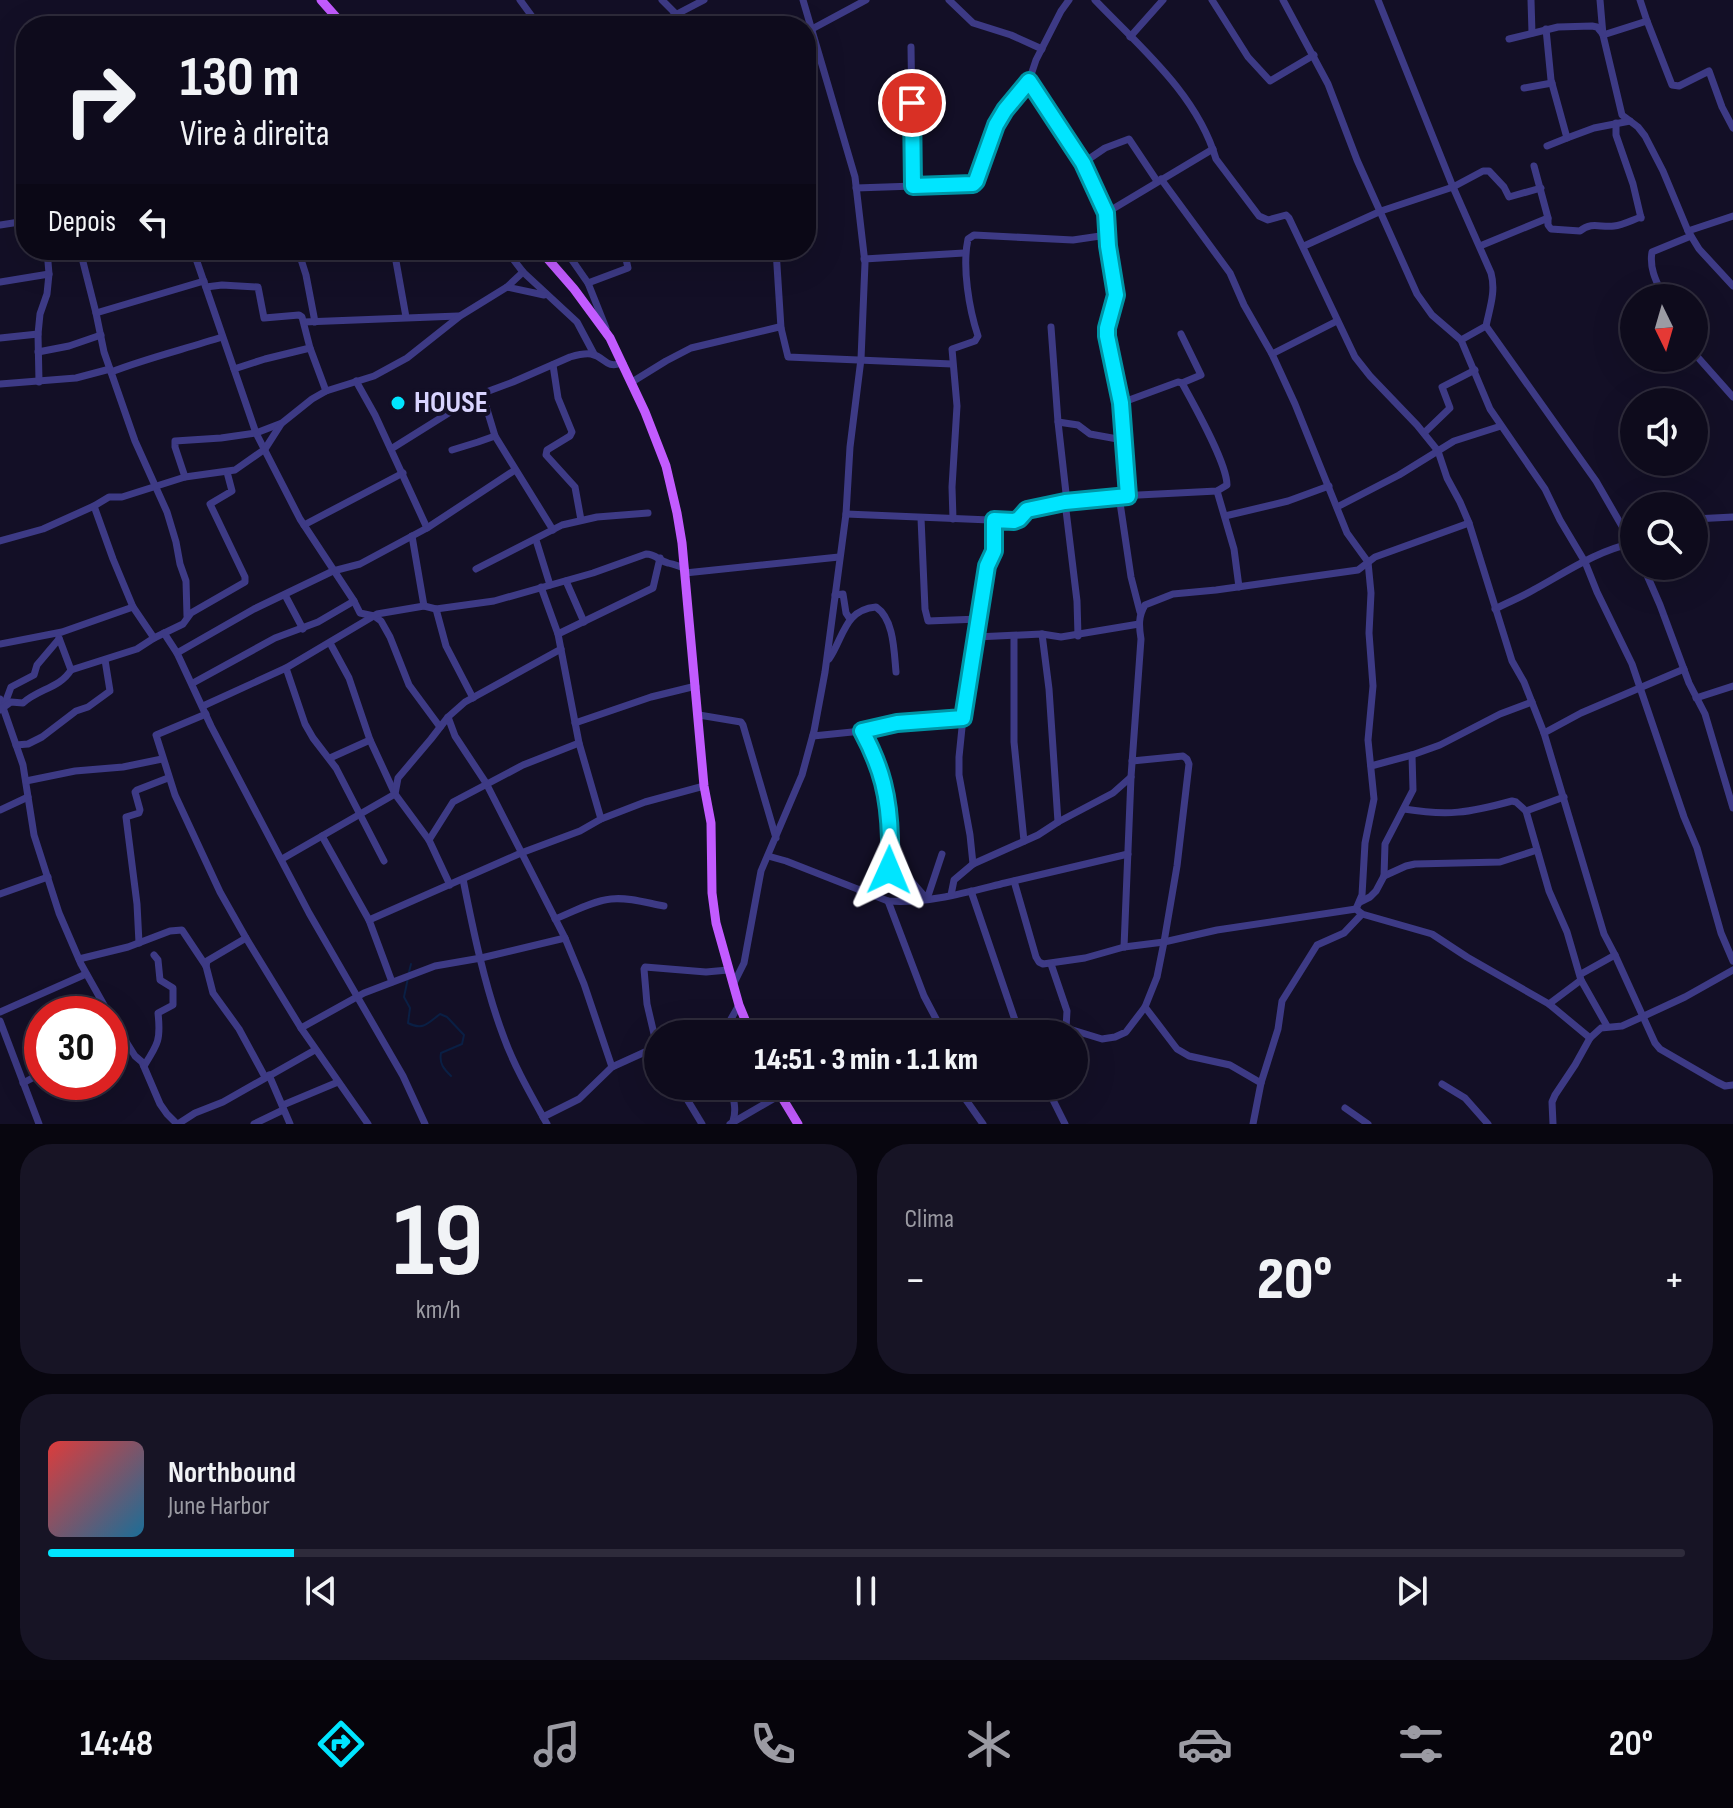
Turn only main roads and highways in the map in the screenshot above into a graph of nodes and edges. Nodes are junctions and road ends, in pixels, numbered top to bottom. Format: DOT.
graph roads {
  1 [pos="321,0"];
  2 [pos="335,16"];
  3 [pos="549,260"];
  4 [pos="745,1020"];
  5 [pos="783,1100"];
  6 [pos="798,1124"];
  1 -- 2 [label="main road"];
  3 -- 4 [label="main road"];
  5 -- 6 [label="main road"];
}
